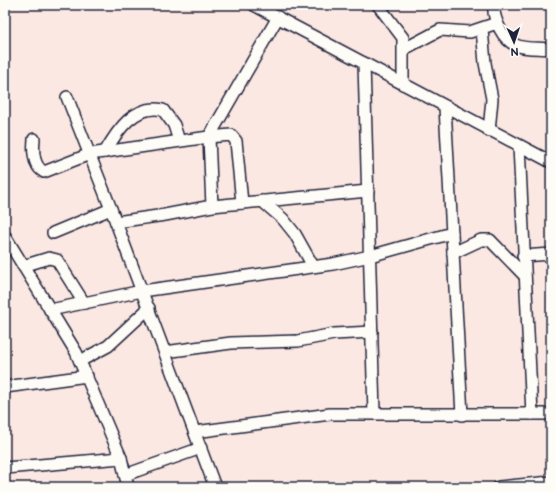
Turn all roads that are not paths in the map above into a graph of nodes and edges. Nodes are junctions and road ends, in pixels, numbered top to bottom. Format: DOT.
graph roads {
  1 [pos="254,5"];
  2 [pos="378,5"];
  3 [pos="494,5"];
  4 [pos="278,18"];
  5 [pos="497,23"];
  6 [pos="482,29"];
  7 [pos="404,49"];
  8 [pos="551,49"];
  9 [pos="364,63"];
  10 [pos="403,84"];
  11 [pos="67,98"];
  12 [pos="445,107"];
  13 [pos="490,131"];
  14 [pos="208,137"];
  15 [pos="34,139"];
  16 [pos="179,141"];
  17 [pos="519,146"];
  18 [pos="105,152"];
  19 [pos="90,154"];
  20 [pos="551,162"];
  21 [pos="368,191"];
  22 [pos="262,201"];
  23 [pos="242,203"];
  24 [pos="212,206"];
  25 [pos="111,209"];
  26 [pos="116,222"];
  27 [pos="53,233"];
  28 [pos="452,233"];
  29 [pos="5,236"];
  30 [pos="453,253"];
  31 [pos="551,254"];
  32 [pos="370,256"];
  33 [pos="523,256"];
  34 [pos="23,266"];
  35 [pos="313,266"];
  36 [pos="524,275"];
  37 [pos="142,291"];
  38 [pos="84,303"];
  39 [pos="149,308"];
  40 [pos="50,310"];
  41 [pos="372,332"];
  42 [pos="165,352"];
  43 [pos="80,361"];
  44 [pos="87,376"];
  45 [pos="5,387"];
  46 [pos="374,413"];
  47 [pos="532,414"];
  48 [pos="551,414"];
  49 [pos="462,415"];
  50 [pos="195,432"];
  51 [pos="201,448"];
  52 [pos="121,458"];
  53 [pos="5,468"];
  54 [pos="126,475"];
  55 [pos="551,482"];
  56 [pos="128,487"];
  57 [pos="215,487"];
  58 [pos="499,487"];
  1 -- 4 [label="street"];
  2 -- 7 [label="street"];
  3 -- 5 [label="street"];
  4 -- 9 [label="street"];
  4 -- 14 [label="street"];
  5 -- 6 [label="street"];
  5 -- 8 [label="street"];
  6 -- 7 [label="street"];
  6 -- 13 [label="street"];
  7 -- 10 [label="street"];
  9 -- 10 [label="street"];
  9 -- 21 [label="street"];
  10 -- 12 [label="street"];
  11 -- 19 [label="street"];
  12 -- 13 [label="street"];
  12 -- 28 [label="street"];
  13 -- 17 [label="street"];
  14 -- 16 [label="street"];
  14 -- 23 [label="street"];
  14 -- 24 [label="street"];
  15 -- 19 [label="street"];
  16 -- 18 [label="street"];
  16 -- 18 [label="street"];
  17 -- 20 [label="street"];
  17 -- 33 [label="street"];
  18 -- 19 [label="street"];
  19 -- 25 [label="street"];
  21 -- 22 [label="street"];
  21 -- 32 [label="street"];
  22 -- 23 [label="street"];
  22 -- 35 [label="street"];
  23 -- 24 [label="street"];
  24 -- 26 [label="street"];
  25 -- 26 [label="street"];
  25 -- 27 [label="street"];
  26 -- 37 [label="street"];
  28 -- 30 [label="street"];
  28 -- 32 [label="street"];
  29 -- 34 [label="street"];
  30 -- 36 [label="street"];
  30 -- 49 [label="street"];
  31 -- 33 [label="street"];
  32 -- 35 [label="street"];
  32 -- 41 [label="street"];
  33 -- 36 [label="street"];
  34 -- 38 [label="street"];
  34 -- 40 [label="street"];
  35 -- 37 [label="street"];
  36 -- 47 [label="street"];
  37 -- 38 [label="street"];
  37 -- 39 [label="street"];
  38 -- 40 [label="street"];
  39 -- 42 [label="street"];
  39 -- 43 [label="street"];
  40 -- 43 [label="street"];
  41 -- 42 [label="street"];
  41 -- 46 [label="street"];
  42 -- 50 [label="street"];
  43 -- 44 [label="street"];
  44 -- 45 [label="street"];
  44 -- 52 [label="street"];
  46 -- 49 [label="street"];
  46 -- 50 [label="street"];
  47 -- 48 [label="street"];
  47 -- 49 [label="street"];
  50 -- 51 [label="street"];
  51 -- 54 [label="street"];
  51 -- 57 [label="street"];
  52 -- 53 [label="street"];
  52 -- 54 [label="street"];
  54 -- 56 [label="street"];
  55 -- 58 [label="street"];
}
